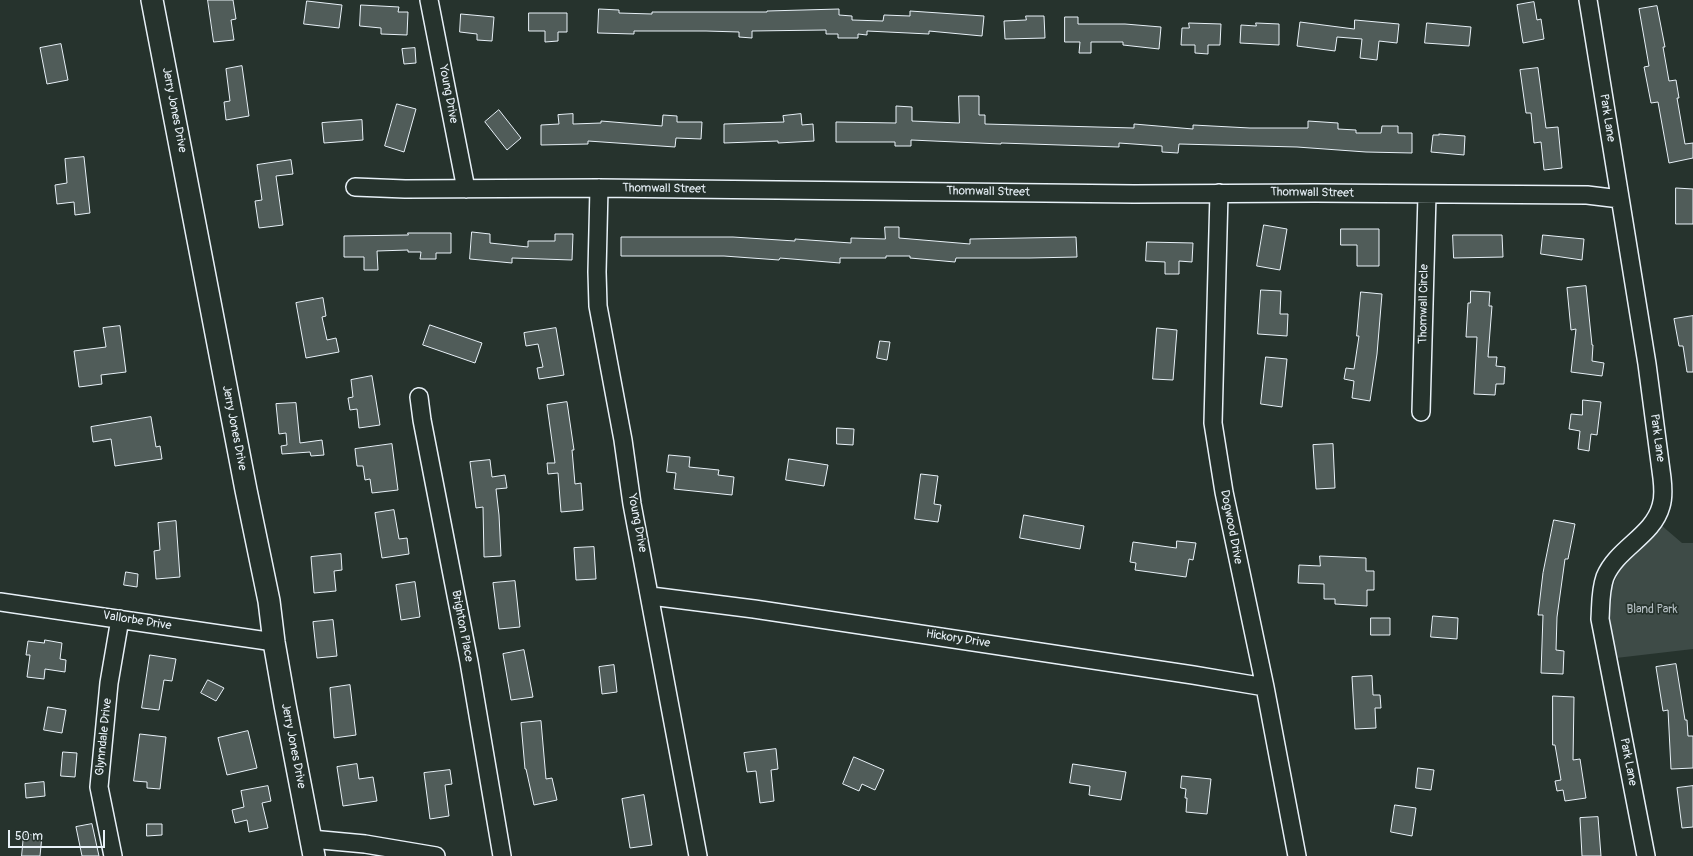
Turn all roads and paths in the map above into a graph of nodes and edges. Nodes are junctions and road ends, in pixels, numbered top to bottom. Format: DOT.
graph roads {
  1 [pos="152,0"];
  2 [pos="429,0"];
  3 [pos="1588,0"];
  4 [pos="355,187"];
  5 [pos="599,188"];
  6 [pos="466,189"];
  7 [pos="1219,193"];
  8 [pos="1427,195"];
  9 [pos="1620,199"];
  10 [pos="419,397"];
  11 [pos="1421,412"];
  12 [pos="651,596"];
  13 [pos="0,602"];
  14 [pos="120,619"];
  15 [pos="274,642"];
  16 [pos="1265,687"];
  17 [pos="312,848"];
  18 [pos="113,856"];
  19 [pos="436,856"];
  20 [pos="502,856"];
  21 [pos="698,856"];
  22 [pos="1297,856"];
  23 [pos="1646,856"];
  1 -- 15 [label="main road, Jerry Jones Drive"];
  2 -- 6 [label="street, Young Drive"];
  3 -- 9 [label="street, Park Lane"];
  4 -- 6 [label="street, Thomwall Street"];
  5 -- 6 [label="street, Thomwall Street"];
  5 -- 7 [label="street, Thomwall Street"];
  5 -- 12 [label="street, Young Drive"];
  7 -- 8 [label="street, Thomwall Street"];
  7 -- 16 [label="street, Dogwood Drive"];
  8 -- 9 [label="street, Thomwall Street"];
  8 -- 11 [label="street, Thomwall Circle"];
  9 -- 23 [label="street, Park Lane"];
  10 -- 20 [label="street, Brighton Place"];
  12 -- 16 [label="street, Hickory Drive"];
  12 -- 21 [label="street, Young Drive"];
  13 -- 14 [label="street, Vallorbe Drive"];
  14 -- 15 [label="street, Vallorbe Drive"];
  14 -- 18 [label="street, Glynndale Drive"];
  15 -- 17 [label="main road, Jerry Jones Drive"];
  16 -- 22 [label="street, Dogwood Drive"];
  17 -- 19 [label="street"];
}
